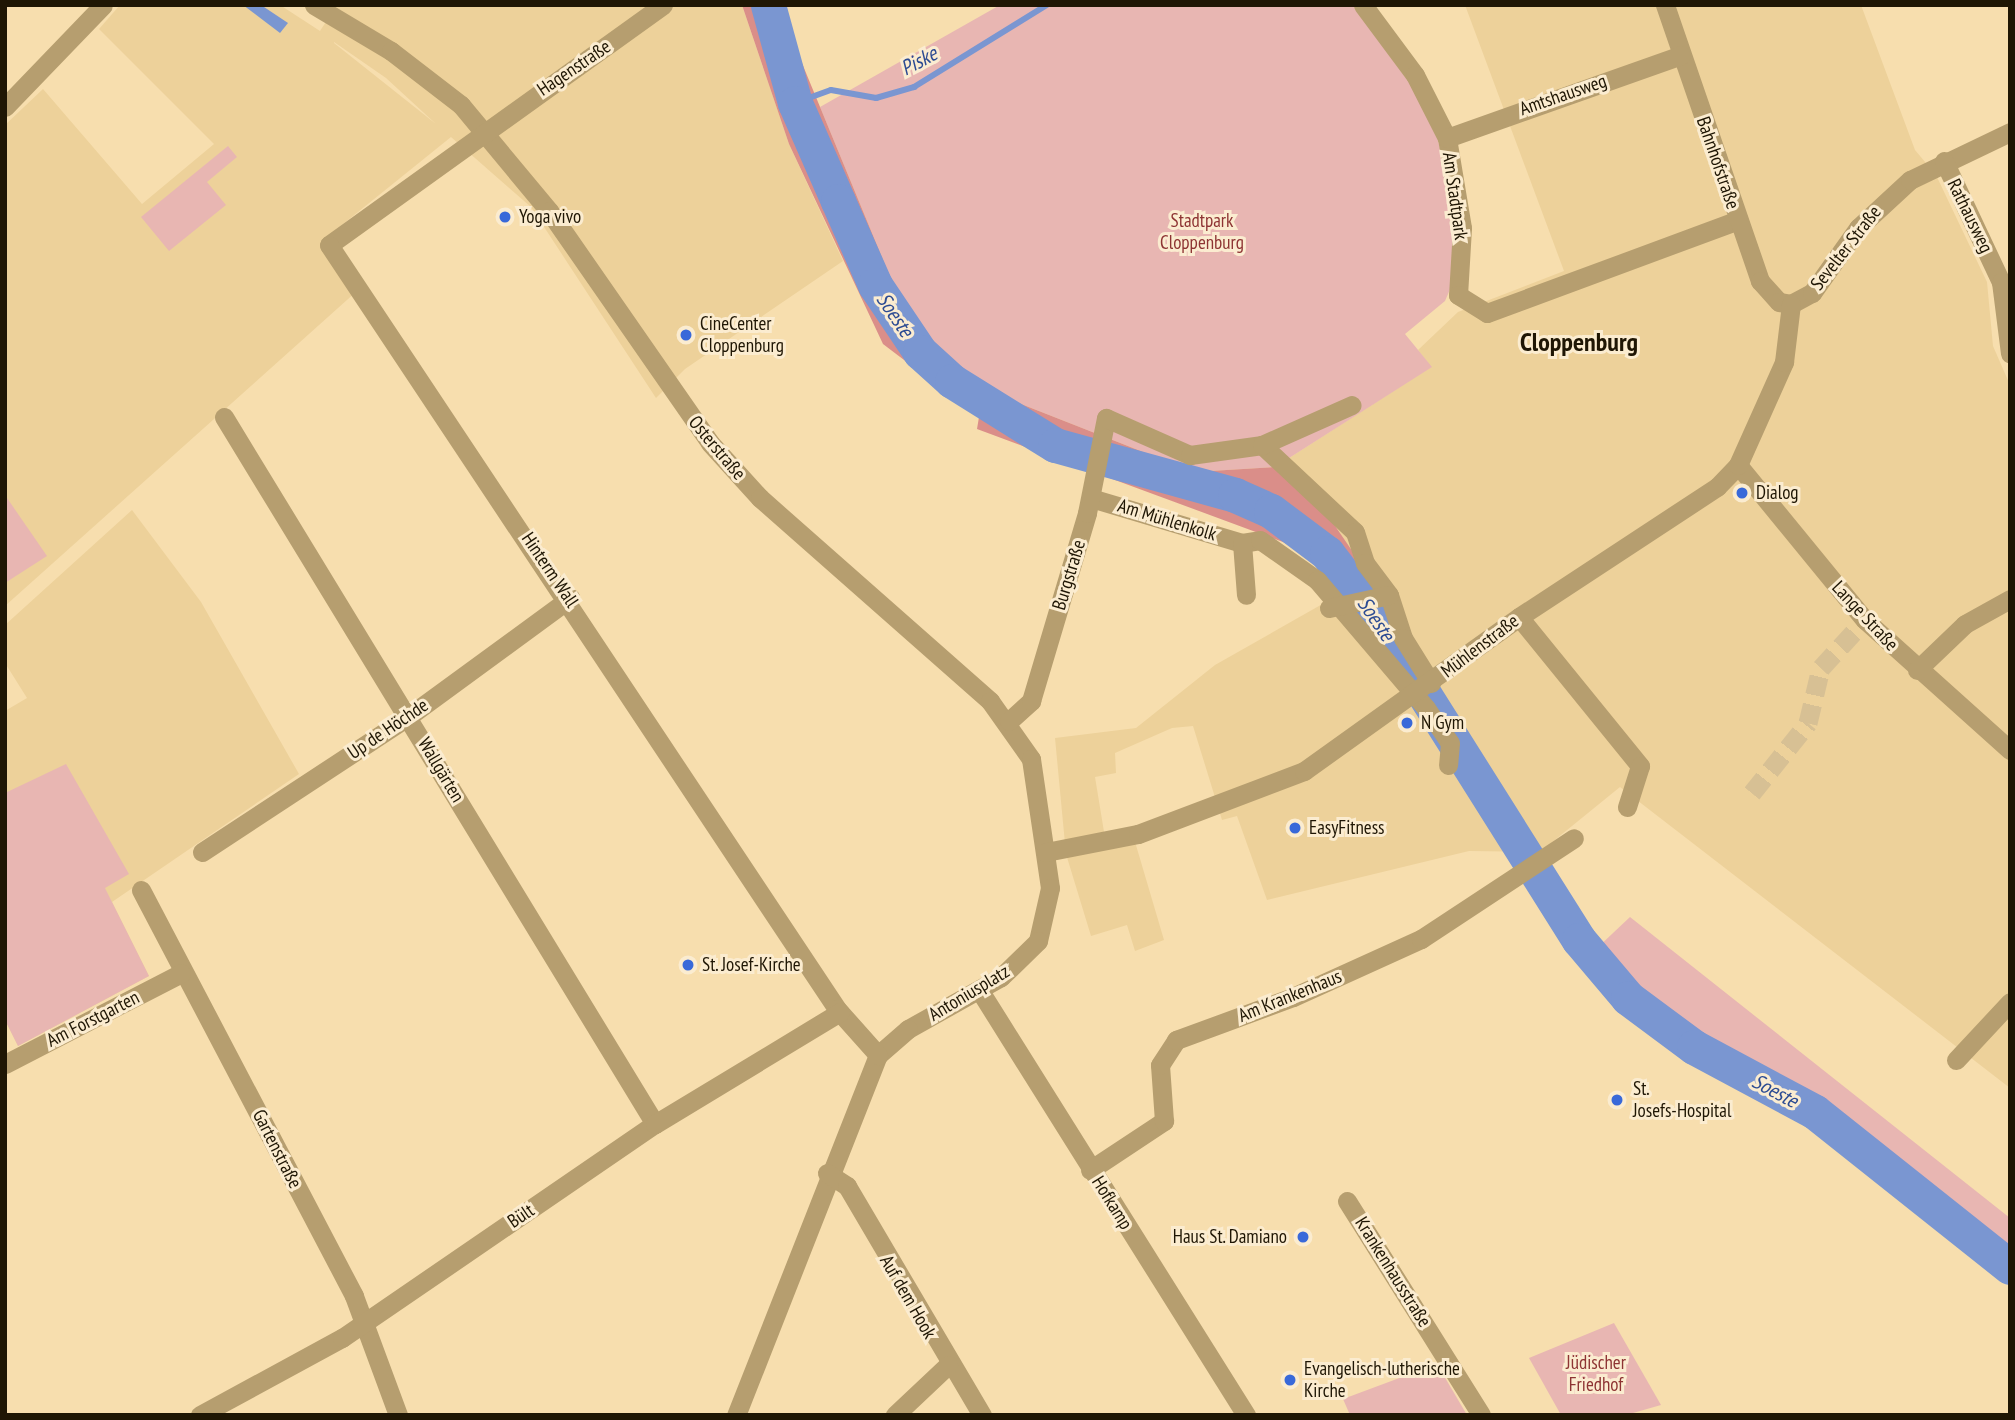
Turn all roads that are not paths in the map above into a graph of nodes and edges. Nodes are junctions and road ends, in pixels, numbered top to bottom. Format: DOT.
graph roads {
  1 [pos="103,5"];
  2 [pos="314,5"];
  3 [pos="663,5"];
  4 [pos="1363,5"];
  5 [pos="1665,5"];
  6 [pos="1681,55"];
  7 [pos="5,107"];
  8 [pos="486,131"];
  9 [pos="2010,132"];
  10 [pos="1447,138"];
  11 [pos="1944,161"];
  12 [pos="1738,220"];
  13 [pos="1791,304"];
  14 [pos="2010,353"];
  15 [pos="1352,405"];
  16 [pos="224,417"];
  17 [pos="1262,445"];
  18 [pos="1738,464"];
  19 [pos="1092,491"];
  20 [pos="1242,543"];
  21 [pos="1245,595"];
  22 [pos="1386,595"];
  23 [pos="570,598"];
  24 [pos="2010,598"];
  25 [pos="1341,606"];
  26 [pos="1519,617"];
  27 [pos="1917,670"];
  28 [pos="1423,688"];
  29 [pos="409,716"];
  30 [pos="1009,721"];
  31 [pos="2010,750"];
  32 [pos="1448,765"];
  33 [pos="1627,807"];
  34 [pos="1574,838"];
  35 [pos="202,852"];
  36 [pos="1046,852"];
  37 [pos="141,890"];
  38 [pos="1047,920"];
  39 [pos="181,974"];
  40 [pos="980,991"];
  41 [pos="2010,1002"];
  42 [pos="840,1012"];
  43 [pos="878,1055"];
  44 [pos="1956,1060"];
  45 [pos="5,1064"];
  46 [pos="655,1124"];
  47 [pos="1090,1170"];
  48 [pos="827,1173"];
  49 [pos="1347,1201"];
  50 [pos="364,1324"];
  51 [pos="948,1365"];
  52 [pos="200,1415"];
  53 [pos="398,1415"];
  54 [pos="736,1415"];
  55 [pos="895,1415"];
  56 [pos="982,1415"];
  57 [pos="1246,1415"];
  58 [pos="1481,1415"];
  1 -- 7 [label="street"];
  2 -- 8 [label="street, Osterstraße"];
  3 -- 8 [label="street, Hagenstraße"];
  4 -- 10 [label="street, Am Stadtpark"];
  5 -- 6 [label="street, Bahnhofstraße"];
  6 -- 10 [label="street, Amtshausweg"];
  6 -- 12 [label="street, Bahnhofstraße"];
  8 -- 23 [label="street, Hinterm Wall"];
  8 -- 30 [label="street, Osterstraße"];
  9 -- 11 [label="street, Sevelter Straße"];
  10 -- 12 [label="street, Am Stadtpark"];
  11 -- 13 [label="street, Sevelter Straße"];
  11 -- 14 [label="street, Rathausweg"];
  12 -- 13 [label="street, Bahnhofstraße"];
  13 -- 18 [label="street, Mühlenstraße"];
  15 -- 17 [label="street"];
  16 -- 29 [label="street, Wallgärten"];
  17 -- 19 [label="street, Burgstraße"];
  17 -- 22 [label="street"];
  18 -- 26 [label="street, Mühlenstraße"];
  18 -- 27 [label="street, Lange Straße"];
  19 -- 20 [label="street, Am Mühlenkolk"];
  19 -- 30 [label="street, Burgstraße"];
  20 -- 21 [label="street, Am Mühlenkolk"];
  20 -- 25 [label="street, Am Mühlenkolk"];
  22 -- 25 [label="street"];
  22 -- 28 [label="street"];
  23 -- 29 [label="street, Up de Höchde"];
  23 -- 42 [label="street, Hinterm Wall"];
  24 -- 27 [label="street"];
  25 -- 28 [label="street, Am Mühlenkolk"];
  26 -- 28 [label="street, Mühlenstraße"];
  26 -- 33 [label="street"];
  27 -- 31 [label="street, Lange Straße"];
  28 -- 32 [label="street"];
  28 -- 36 [label="street, Mühlenstraße"];
  29 -- 35 [label="street, Up de Höchde"];
  29 -- 46 [label="street, Wallgärten"];
  30 -- 36 [label="street, Osterstraße"];
  34 -- 47 [label="street, Am Krankenhaus"];
  36 -- 38 [label="street, Osterstraße"];
  37 -- 39 [label="street, Gartenstraße"];
  38 -- 40 [label="street, Antoniusplatz"];
  39 -- 45 [label="street, Am Forstgarten"];
  39 -- 50 [label="street, Gartenstraße"];
  40 -- 43 [label="street, Antoniusplatz"];
  40 -- 47 [label="street, Hofkamp"];
  41 -- 44 [label="street"];
  42 -- 43 [label="street, Hinterm Wall"];
  42 -- 46 [label="street, Bült"];
  43 -- 48 [label="street"];
  46 -- 50 [label="street, Bült"];
  47 -- 57 [label="street, Hofkamp"];
  48 -- 51 [label="street, Auf dem Hook"];
  48 -- 54 [label="street"];
  49 -- 58 [label="street, Krankenhausstraße"];
  50 -- 52 [label="street, Bült"];
  50 -- 53 [label="street, Gartenstraße"];
  51 -- 55 [label="street"];
  51 -- 56 [label="street, Auf dem Hook"];
}
